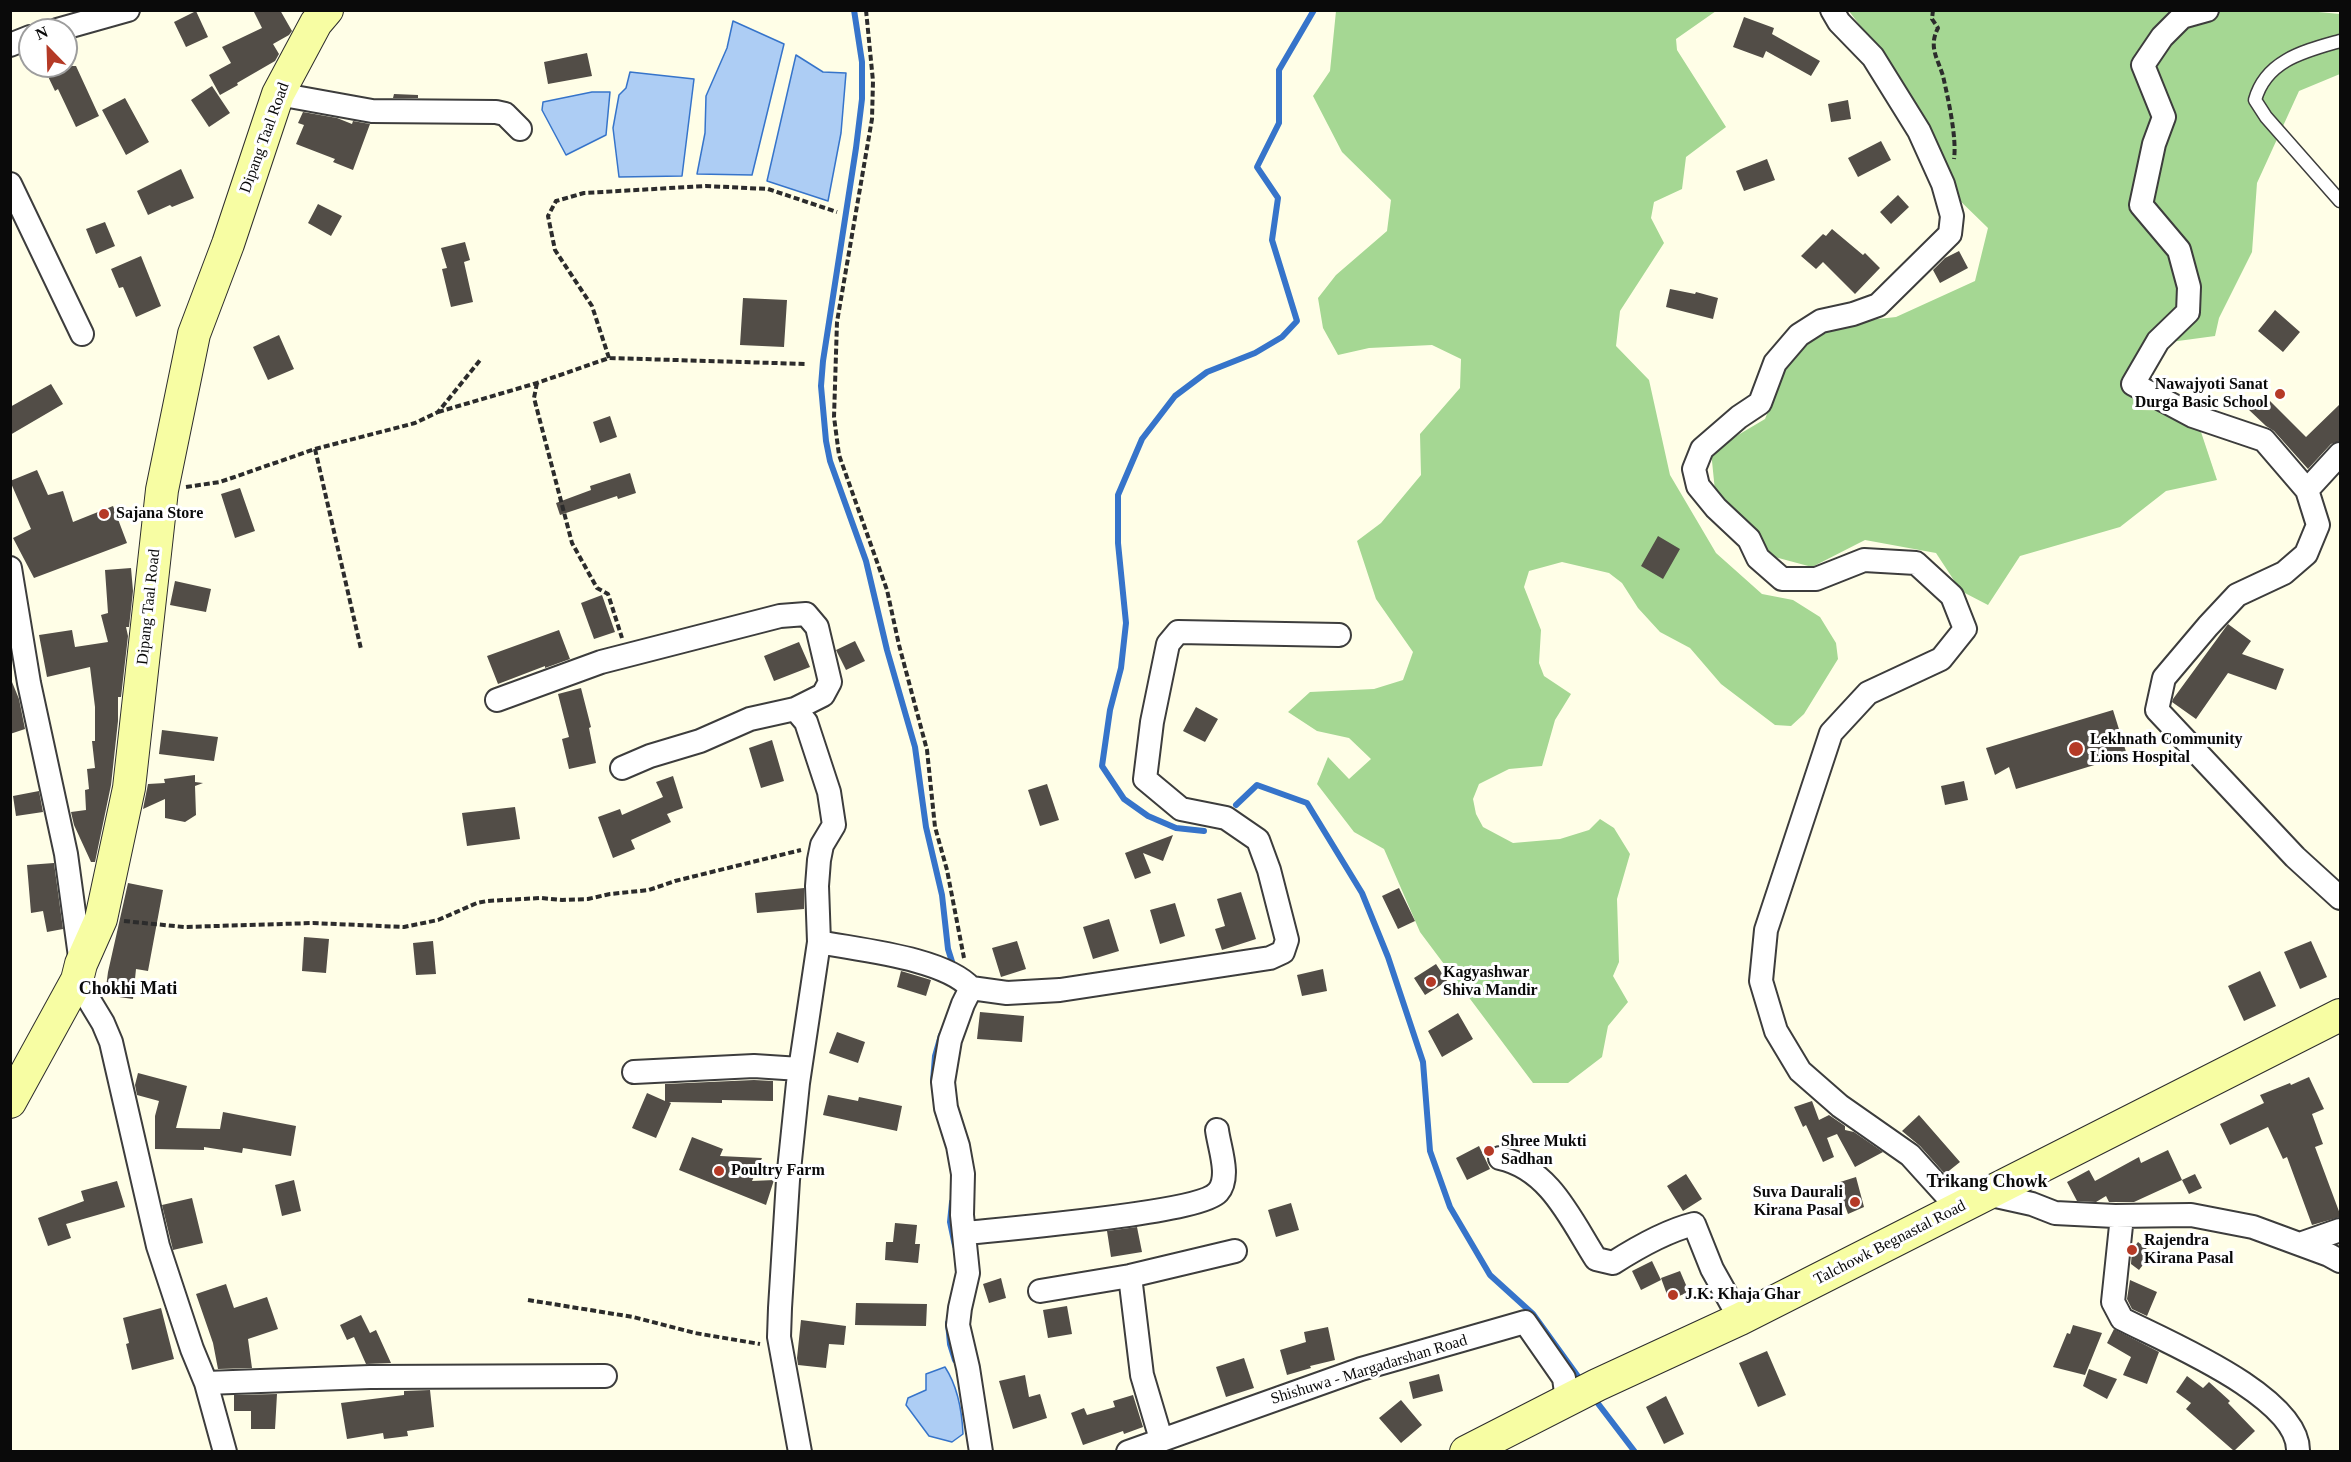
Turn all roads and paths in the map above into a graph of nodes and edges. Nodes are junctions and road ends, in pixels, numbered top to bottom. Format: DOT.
graph roads {
  1 [pos="128,10"];
  2 [pos="327,10"];
  3 [pos="866,10"];
  4 [pos="1832,10"];
  5 [pos="1933,10"];
  6 [pos="2207,10"];
  7 [pos="78,24"];
  8 [pos="2340,41"];
  9 [pos="278,94"];
  10 [pos="520,129"];
  11 [pos="10,184"];
  12 [pos="1943,184"];
  13 [pos="2340,201"];
  14 [pos="837,212"];
  15 [pos="82,334"];
  16 [pos="609,358"];
  17 [pos="481,359"];
  18 [pos="807,364"];
  19 [pos="537,383"];
  20 [pos="438,412"];
  21 [pos="315,449"];
  22 [pos="2340,454"];
  23 [pos="162,490"];
  24 [pos="2307,490"];
  25 [pos="10,568"];
  26 [pos="1339,635"];
  27 [pos="362,649"];
  28 [pos="627,655"];
  29 [pos="20,685"];
  30 [pos="497,700"];
  31 [pos="795,709"];
  32 [pos="622,768"];
  33 [pos="822,845"];
  34 [pos="2340,898"];
  35 [pos="101,919"];
  36 [pos="819,942"];
  37 [pos="79,972"];
  38 [pos="962,980"];
  39 [pos="2340,1015"];
  40 [pos="800,1069"];
  41 [pos="634,1072"];
  42 [pos="10,1102"];
  43 [pos="1217,1130"];
  44 [pos="1500,1158"];
  45 [pos="1989,1193"];
  46 [pos="2122,1216"];
  47 [pos="2340,1230"];
  48 [pos="966,1233"];
  49 [pos="2300,1244"];
  50 [pos="1235,1251"];
  51 [pos="2340,1261"];
  52 [pos="1130,1276"];
  53 [pos="1040,1291"];
  54 [pos="528,1300"];
  55 [pos="1740,1319"];
  56 [pos="781,1347"];
  57 [pos="605,1376"];
  58 [pos="206,1383"];
  59 [pos="1567,1400"];
  60 [pos="1161,1439"];
  61 [pos="225,1452"];
  62 [pos="800,1452"];
  63 [pos="981,1452"];
  64 [pos="1128,1452"];
  65 [pos="1466,1452"];
  66 [pos="2298,1452"];
  1 -- 7 [label="street"];
  2 -- 9 [label="main road, Dipang Taal Road"];
  3 -- 38 [label="path"];
  4 -- 12 [label="street"];
  5 -- 12 [label="path"];
  6 -- 24 [label="street"];
  8 -- 13 [label="lane"];
  9 -- 10 [label="street"];
  9 -- 23 [label="main road, Dipang Taal Road"];
  11 -- 15 [label="street"];
  12 -- 45 [label="street"];
  14 -- 16 [label="path"];
  16 -- 18 [label="path"];
  16 -- 19 [label="path"];
  17 -- 20 [label="path"];
  19 -- 20 [label="path"];
  19 -- 28 [label="path"];
  20 -- 21 [label="path"];
  21 -- 23 [label="path"];
  21 -- 27 [label="path"];
  22 -- 24 [label="street"];
  23 -- 35 [label="main road, Dipang Taal Road"];
  24 -- 34 [label="street"];
  25 -- 29 [label="street"];
  26 -- 38 [label="street"];
  28 -- 30 [label="street"];
  28 -- 31 [label="street"];
  29 -- 37 [label="street"];
  31 -- 32 [label="street"];
  31 -- 33 [label="street"];
  33 -- 35 [label="path"];
  33 -- 36 [label="street"];
  35 -- 37 [label="main road, Dipang Taal Road"];
  36 -- 38 [label="street"];
  36 -- 40 [label="street"];
  37 -- 42 [label="main road, Dipang Taal Road"];
  37 -- 58 [label="street"];
  38 -- 48 [label="street"];
  39 -- 45 [label="main road, Talchowk Begnastal Road"];
  40 -- 41 [label="street"];
  40 -- 56 [label="street"];
  43 -- 48 [label="street"];
  44 -- 55 [label="street"];
  45 -- 46 [label="street"];
  45 -- 55 [label="main road, Talchowk Begnastal Road"];
  46 -- 49 [label="street"];
  46 -- 66 [label="street"];
  47 -- 49 [label="street"];
  48 -- 63 [label="street"];
  49 -- 51 [label="street"];
  50 -- 52 [label="street"];
  52 -- 53 [label="street"];
  52 -- 60 [label="street"];
  54 -- 56 [label="path"];
  55 -- 59 [label="main road, Talchowk Begnastal Road"];
  56 -- 62 [label="street"];
  57 -- 58 [label="street"];
  58 -- 61 [label="street"];
  59 -- 60 [label="street, Shishuwa - Margadarshan Road"];
  59 -- 65 [label="main road"];
  60 -- 64 [label="street, Shishuwa - Margadarshan Road"];
}
